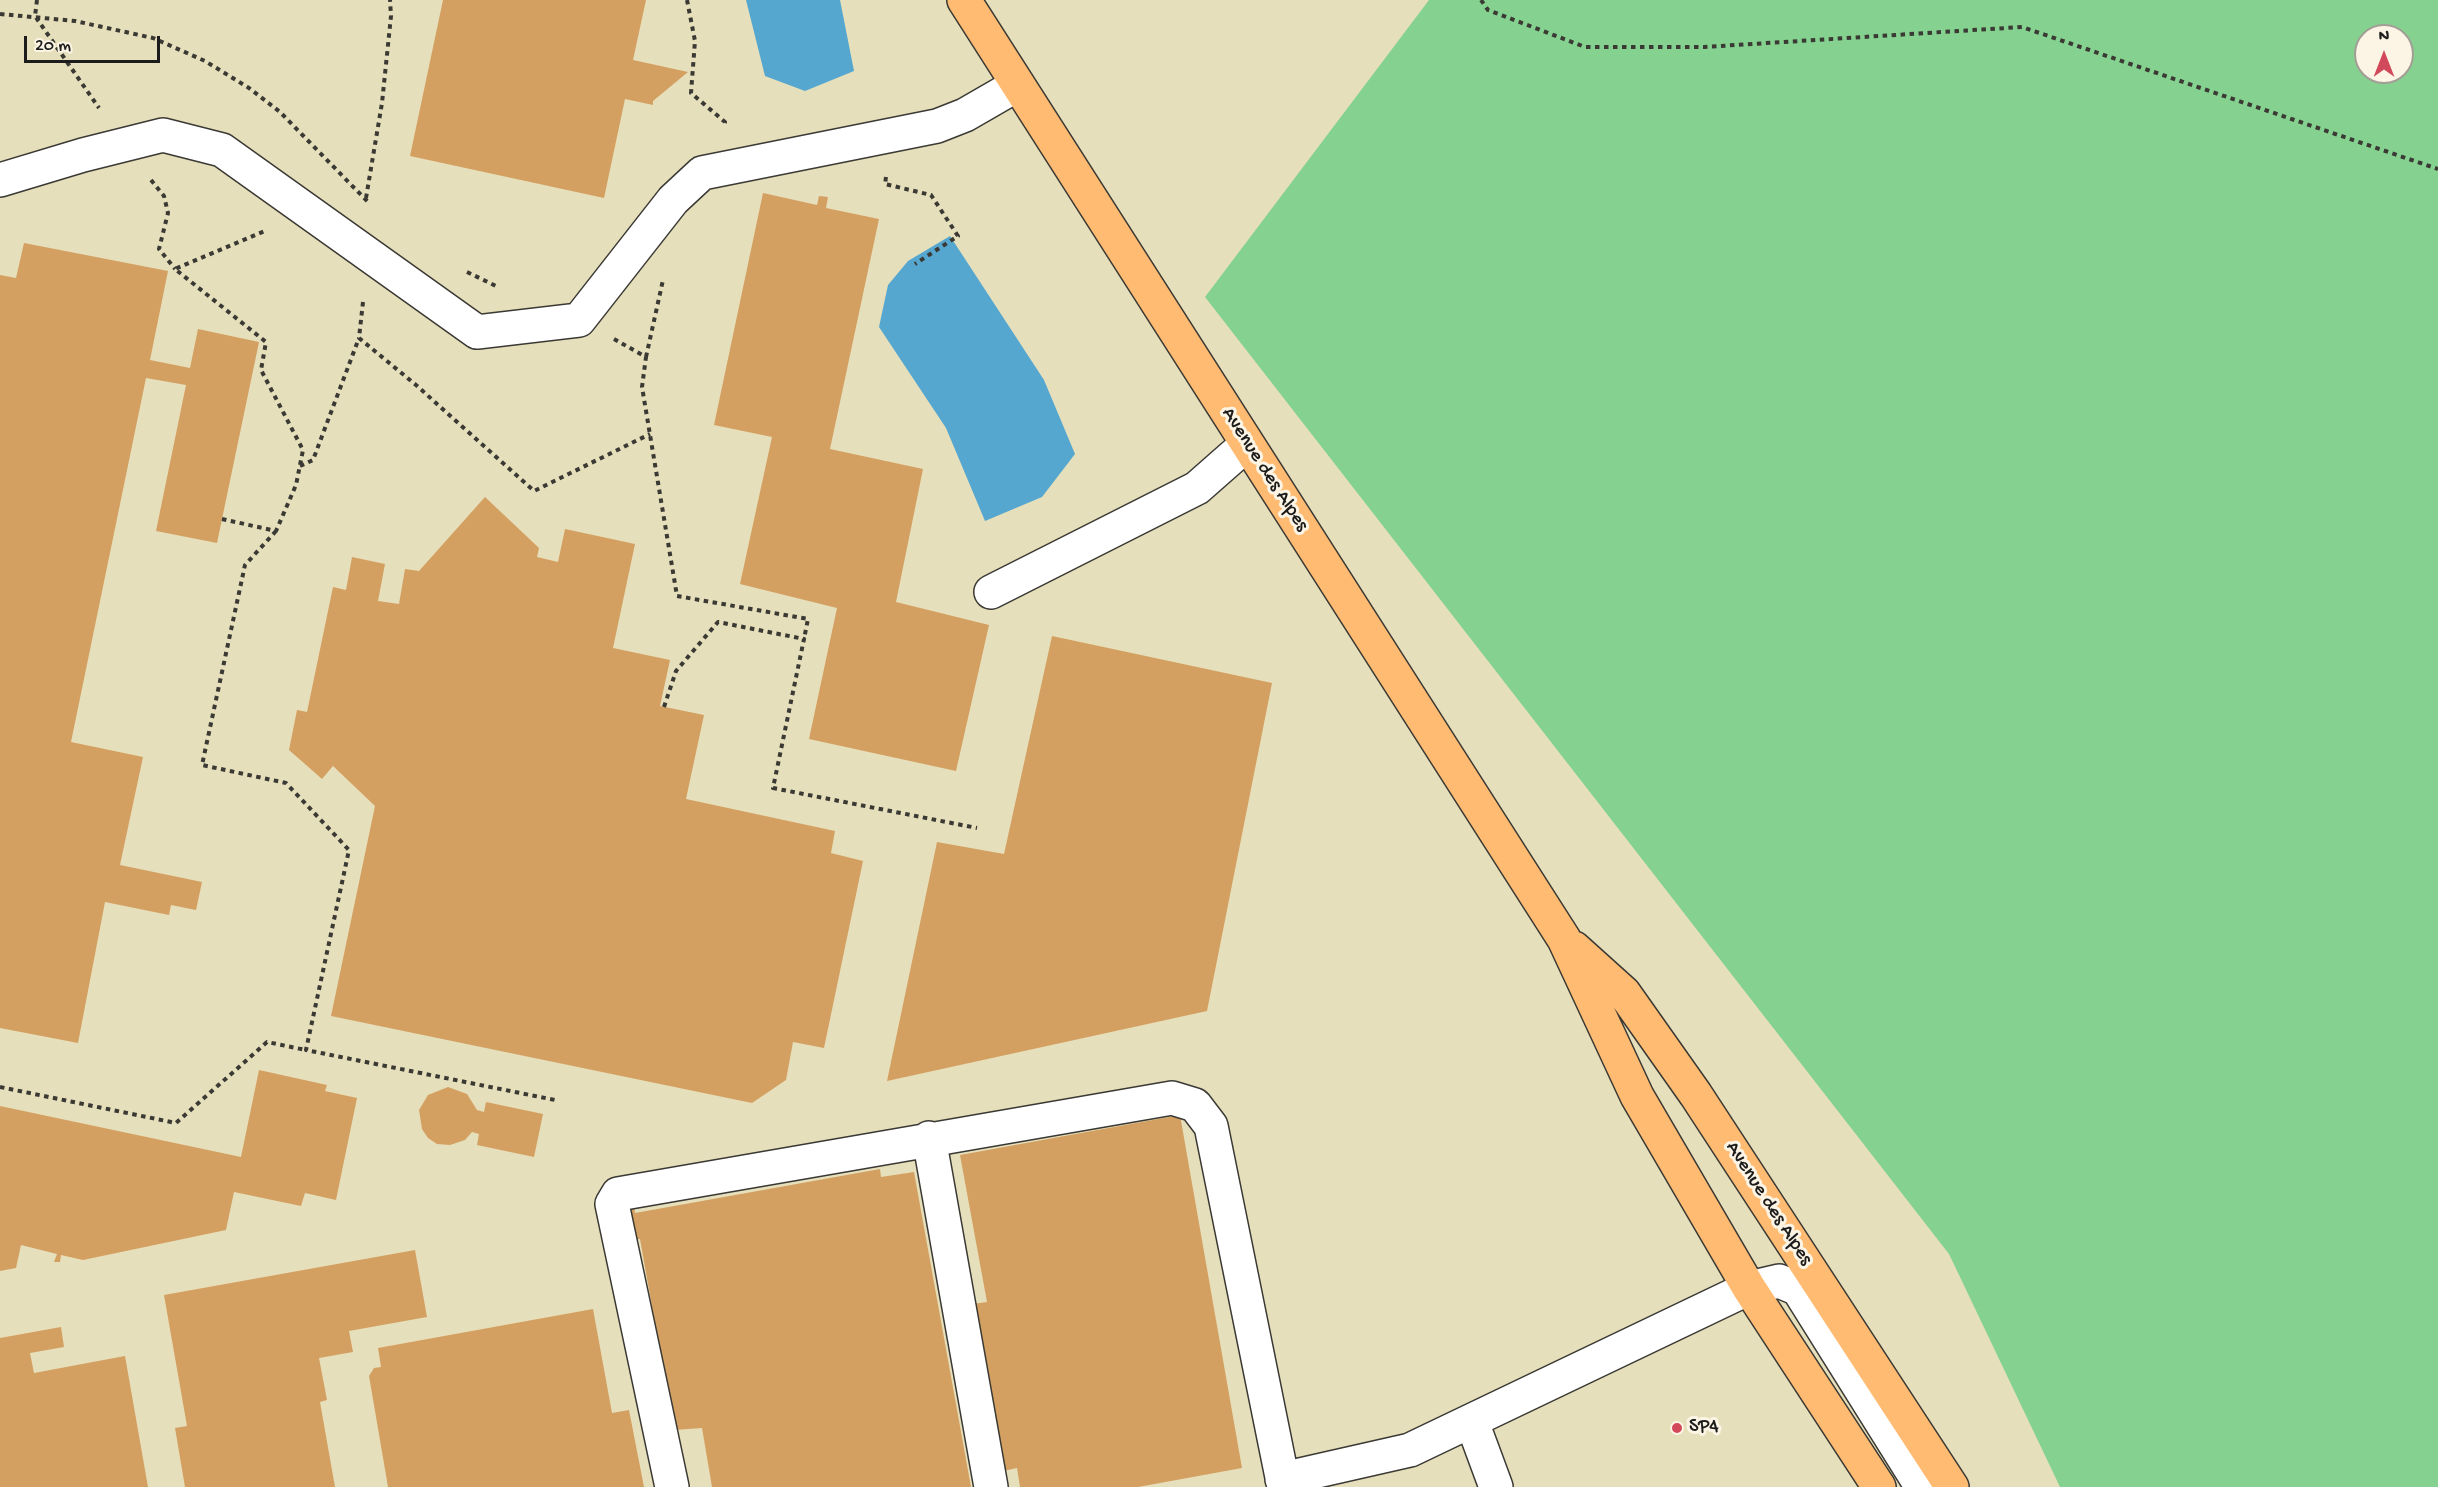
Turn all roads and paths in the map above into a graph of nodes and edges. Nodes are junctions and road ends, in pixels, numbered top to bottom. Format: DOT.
graph roads {
  1 [pos="390,0"];
  2 [pos="964,0"];
  3 [pos="1481,0"];
  4 [pos="1017,85"];
  5 [pos="2438,169"];
  6 [pos="0,180"];
  7 [pos="366,199"];
  8 [pos="309,212"];
  9 [pos="378,261"];
  10 [pos="359,338"];
  11 [pos="650,434"];
  12 [pos="1247,444"];
  13 [pos="300,466"];
  14 [pos="222,519"];
  15 [pos="276,531"];
  16 [pos="991,592"];
  17 [pos="664,707"];
  18 [pos="976,828"];
  19 [pos="1564,939"];
  20 [pos="306,1050"];
  21 [pos="0,1087"];
  22 [pos="555,1100"];
  23 [pos="929,1138"];
  24 [pos="1749,1288"];
  25 [pos="1472,1422"];
  26 [pos="1283,1483"];
  27 [pos="672,1487"];
  28 [pos="991,1487"];
  29 [pos="1496,1487"];
  30 [pos="1879,1487"];
  31 [pos="1926,1487"];
  32 [pos="1952,1487"];
  1 -- 7 [label="path"];
  2 -- 4 [label="main road, Avenue des Alpes"];
  3 -- 5 [label="path"];
  4 -- 9 [label="lane"];
  4 -- 12 [label="main road, Avenue des Alpes"];
  6 -- 8 [label="lane"];
  8 -- 9 [label="lane"];
  8 -- 13 [label="path"];
  9 -- 10 [label="path"];
  10 -- 11 [label="path"];
  10 -- 13 [label="path"];
  12 -- 16 [label="lane"];
  12 -- 19 [label="main road, Avenue des Alpes"];
  13 -- 15 [label="path"];
  14 -- 15 [label="path"];
  15 -- 20 [label="path"];
  17 -- 18 [label="path"];
  19 -- 24 [label="main road, Avenue des Alpes"];
  19 -- 32 [label="main road, Avenue des Alpes"];
  20 -- 21 [label="path"];
  20 -- 22 [label="path"];
  23 -- 26 [label="lane"];
  23 -- 27 [label="lane"];
  23 -- 28 [label="lane"];
  24 -- 25 [label="lane"];
  24 -- 30 [label="main road, Avenue des Alpes"];
  24 -- 31 [label="lane"];
  25 -- 26 [label="lane"];
  25 -- 29 [label="lane"];
}
